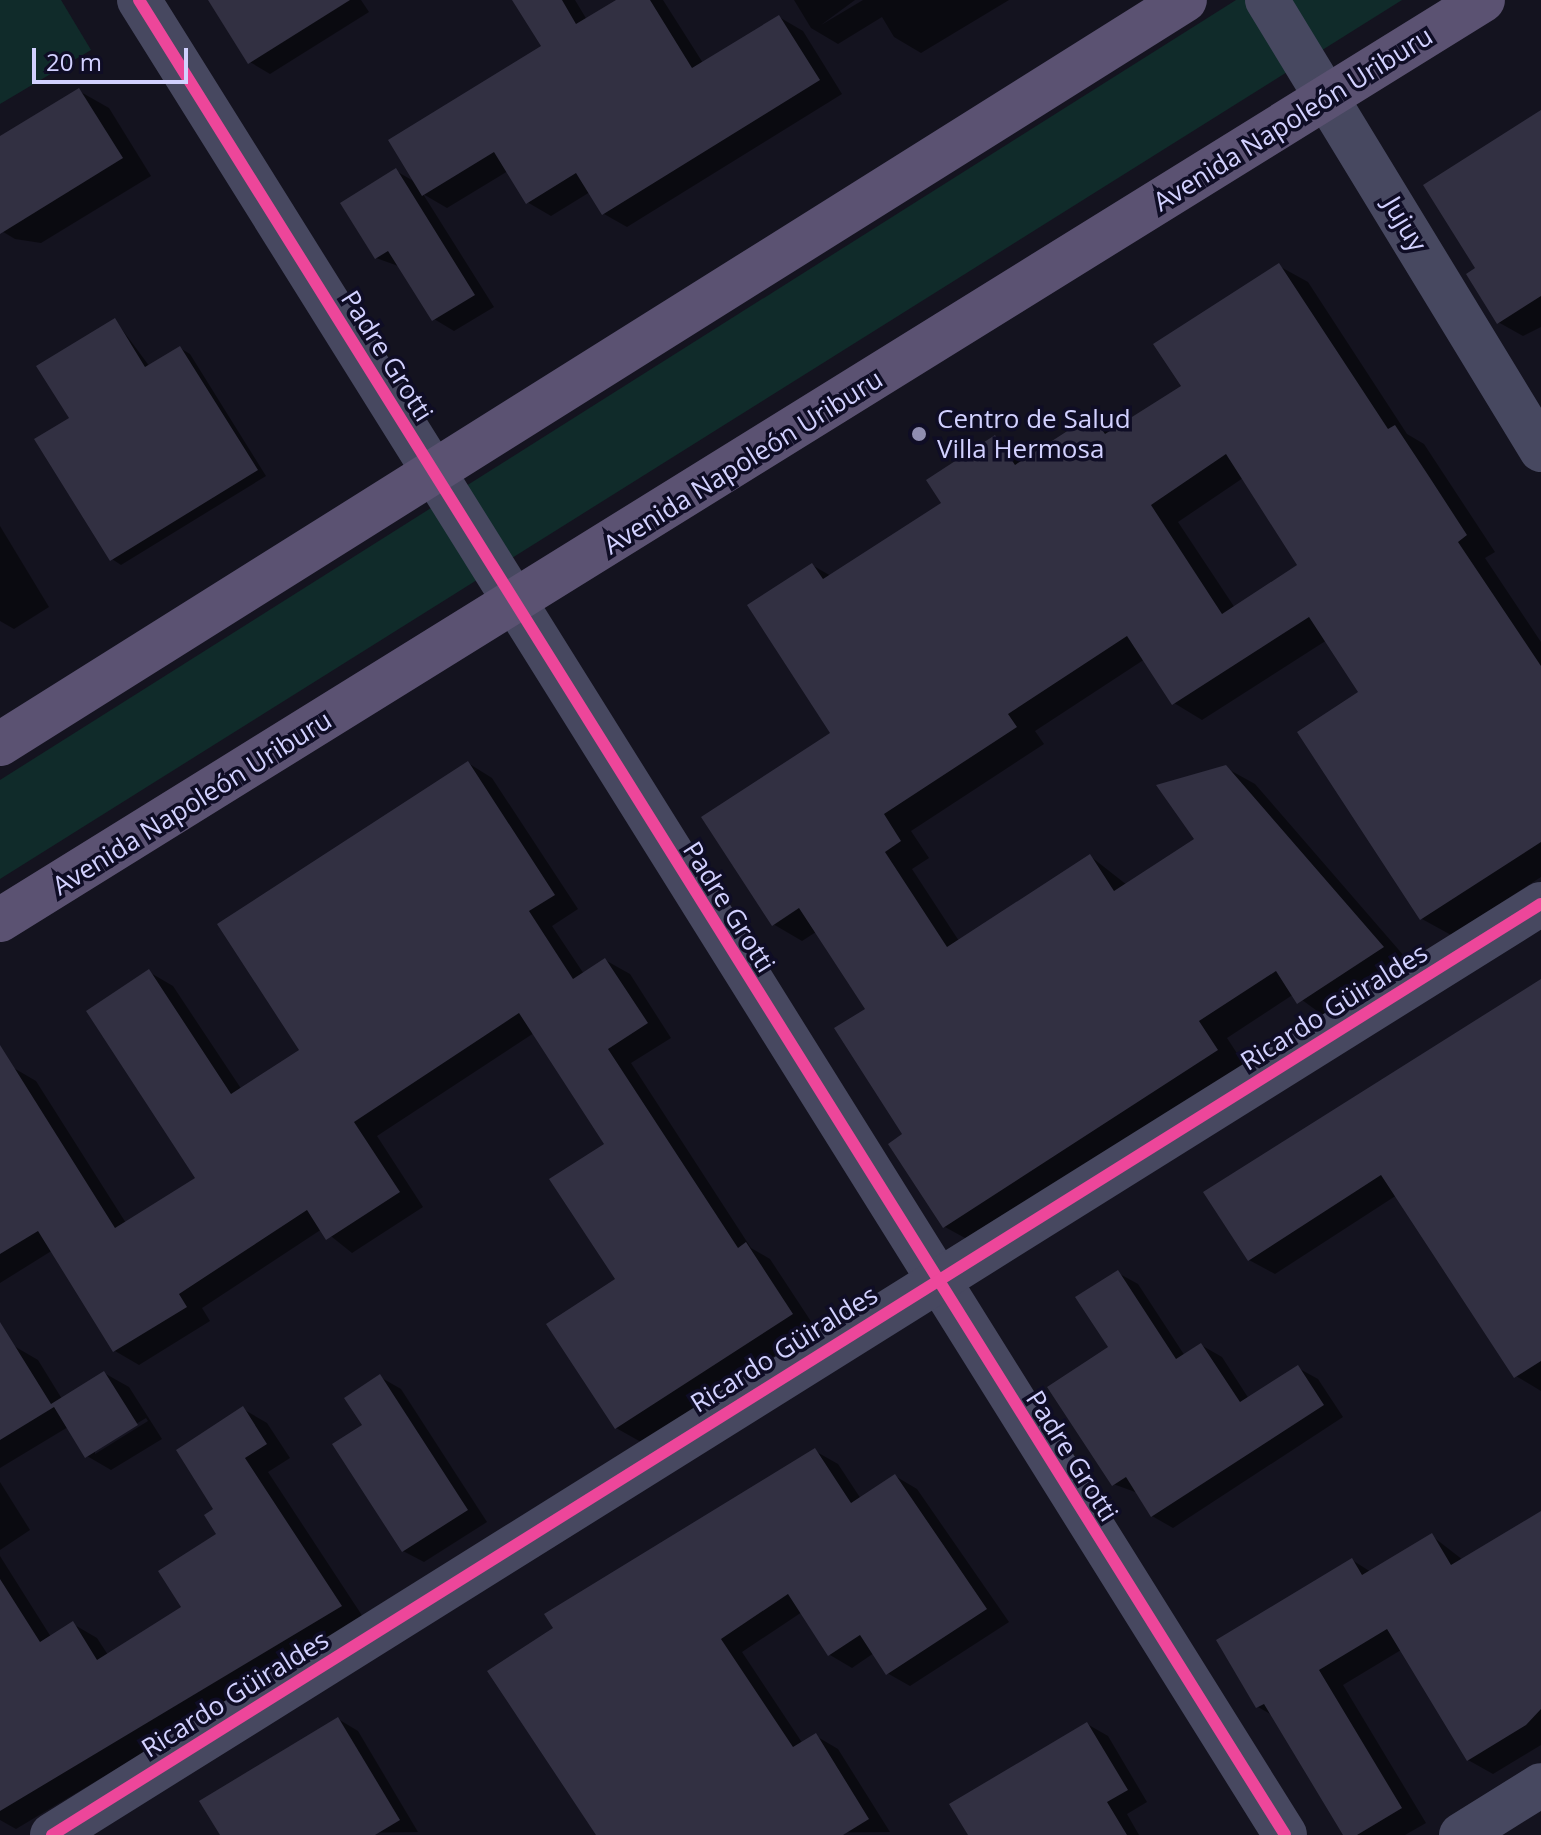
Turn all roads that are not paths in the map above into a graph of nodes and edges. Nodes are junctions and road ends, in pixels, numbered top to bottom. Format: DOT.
graph roads {
  1 [pos="139,0"];
  2 [pos="1185,0"];
  3 [pos="1267,0"];
  4 [pos="1483,0"];
  5 [pos="1328,96"];
  6 [pos="1541,450"];
  7 [pos="434,471"];
  8 [pos="516,604"];
  9 [pos="0,744"];
  10 [pos="1541,904"];
  11 [pos="0,920"];
  12 [pos="935,1280"];
  13 [pos="1541,1785"];
  14 [pos="52,1835"];
  15 [pos="1285,1835"];
  16 [pos="1461,1835"];
  1 -- 7 [label="street, Padre Grotti"];
  2 -- 7 [label="main road"];
  3 -- 5 [label="street, Jujuy"];
  4 -- 5 [label="main road, Avenida Napoleón Uriburu"];
  5 -- 6 [label="street, Jujuy"];
  5 -- 8 [label="main road, Avenida Napoleón Uriburu"];
  7 -- 8 [label="street, Padre Grotti"];
  7 -- 9 [label="main road"];
  8 -- 11 [label="main road, Avenida Napoleón Uriburu"];
  8 -- 12 [label="street, Padre Grotti"];
  10 -- 12 [label="street, Ricardo Güiraldes"];
  12 -- 14 [label="street, Ricardo Güiraldes"];
  12 -- 15 [label="street, Padre Grotti"];
  13 -- 16 [label="street"];
}
